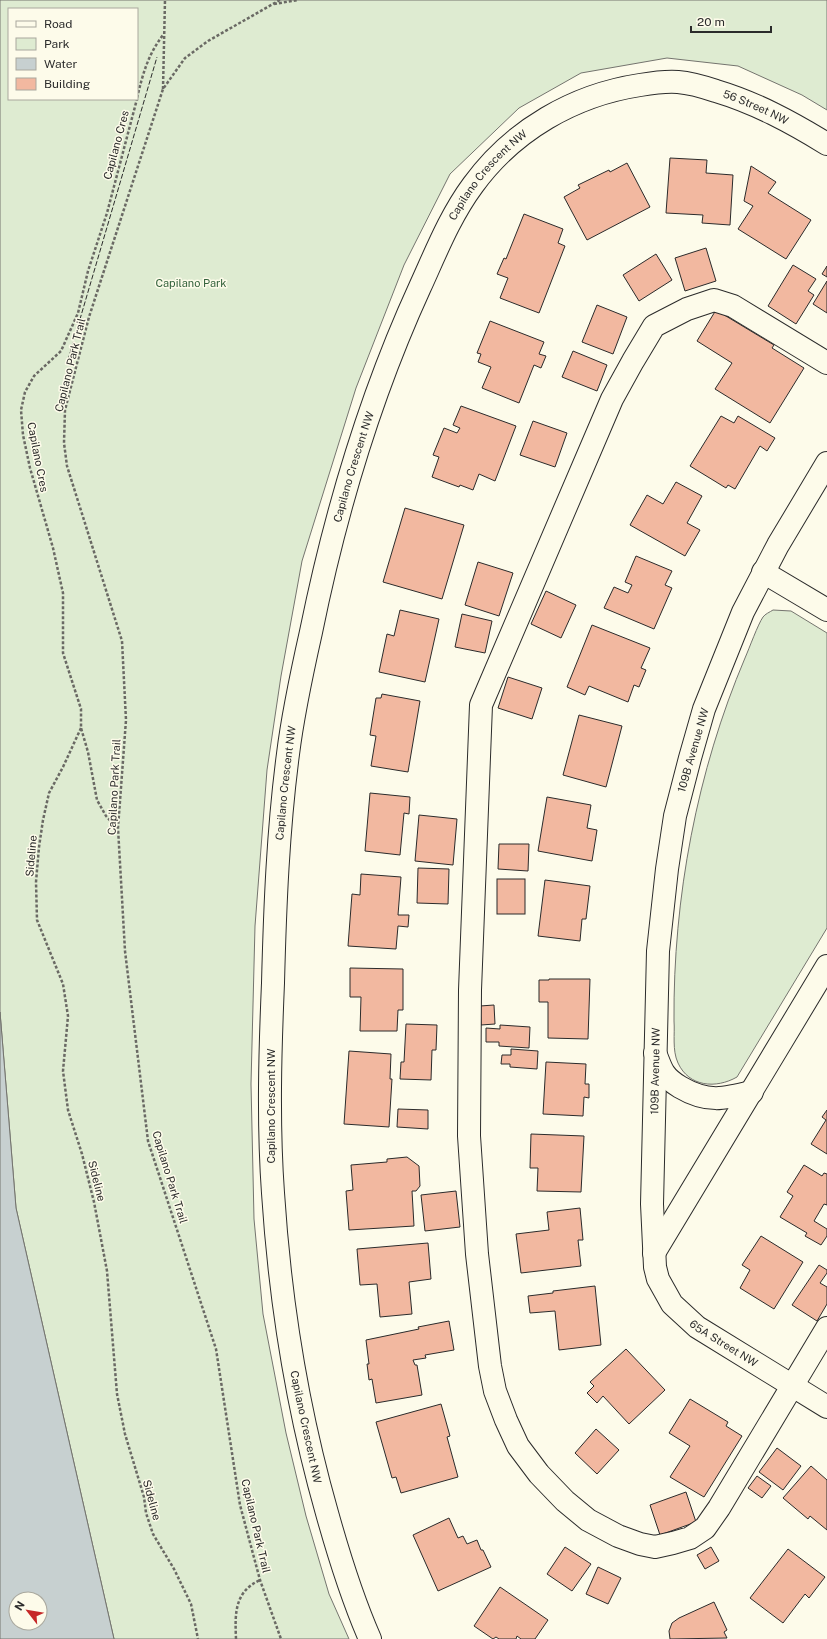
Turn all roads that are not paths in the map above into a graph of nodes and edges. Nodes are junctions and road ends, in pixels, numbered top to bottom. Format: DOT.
graph roads {
  1 [pos="678,82"];
  2 [pos="827,144"];
  3 [pos="827,363"];
  4 [pos="827,463"];
  5 [pos="763,572"];
  6 [pos="827,610"];
  7 [pos="827,966"];
  8 [pos="655,1053"];
  9 [pos="752,1092"];
  10 [pos="654,1252"];
  11 [pos="827,1328"];
  12 [pos="792,1386"];
  13 [pos="827,1407"];
  14 [pos="370,1639"];
  1 -- 2 [label="street, 56 Street NW"];
  1 -- 14 [label="street, Capilano Crescent NW"];
  3 -- 12 [label="street"];
  4 -- 5 [label="street, 109B Avenue NW"];
  5 -- 6 [label="street"];
  5 -- 8 [label="street, 109B Avenue NW"];
  7 -- 9 [label="street"];
  8 -- 9 [label="street"];
  8 -- 10 [label="street, 109B Avenue NW"];
  9 -- 10 [label="street"];
  10 -- 12 [label="street, 65A Street NW"];
  11 -- 12 [label="street"];
  12 -- 13 [label="street, 65A Street NW"];
}
